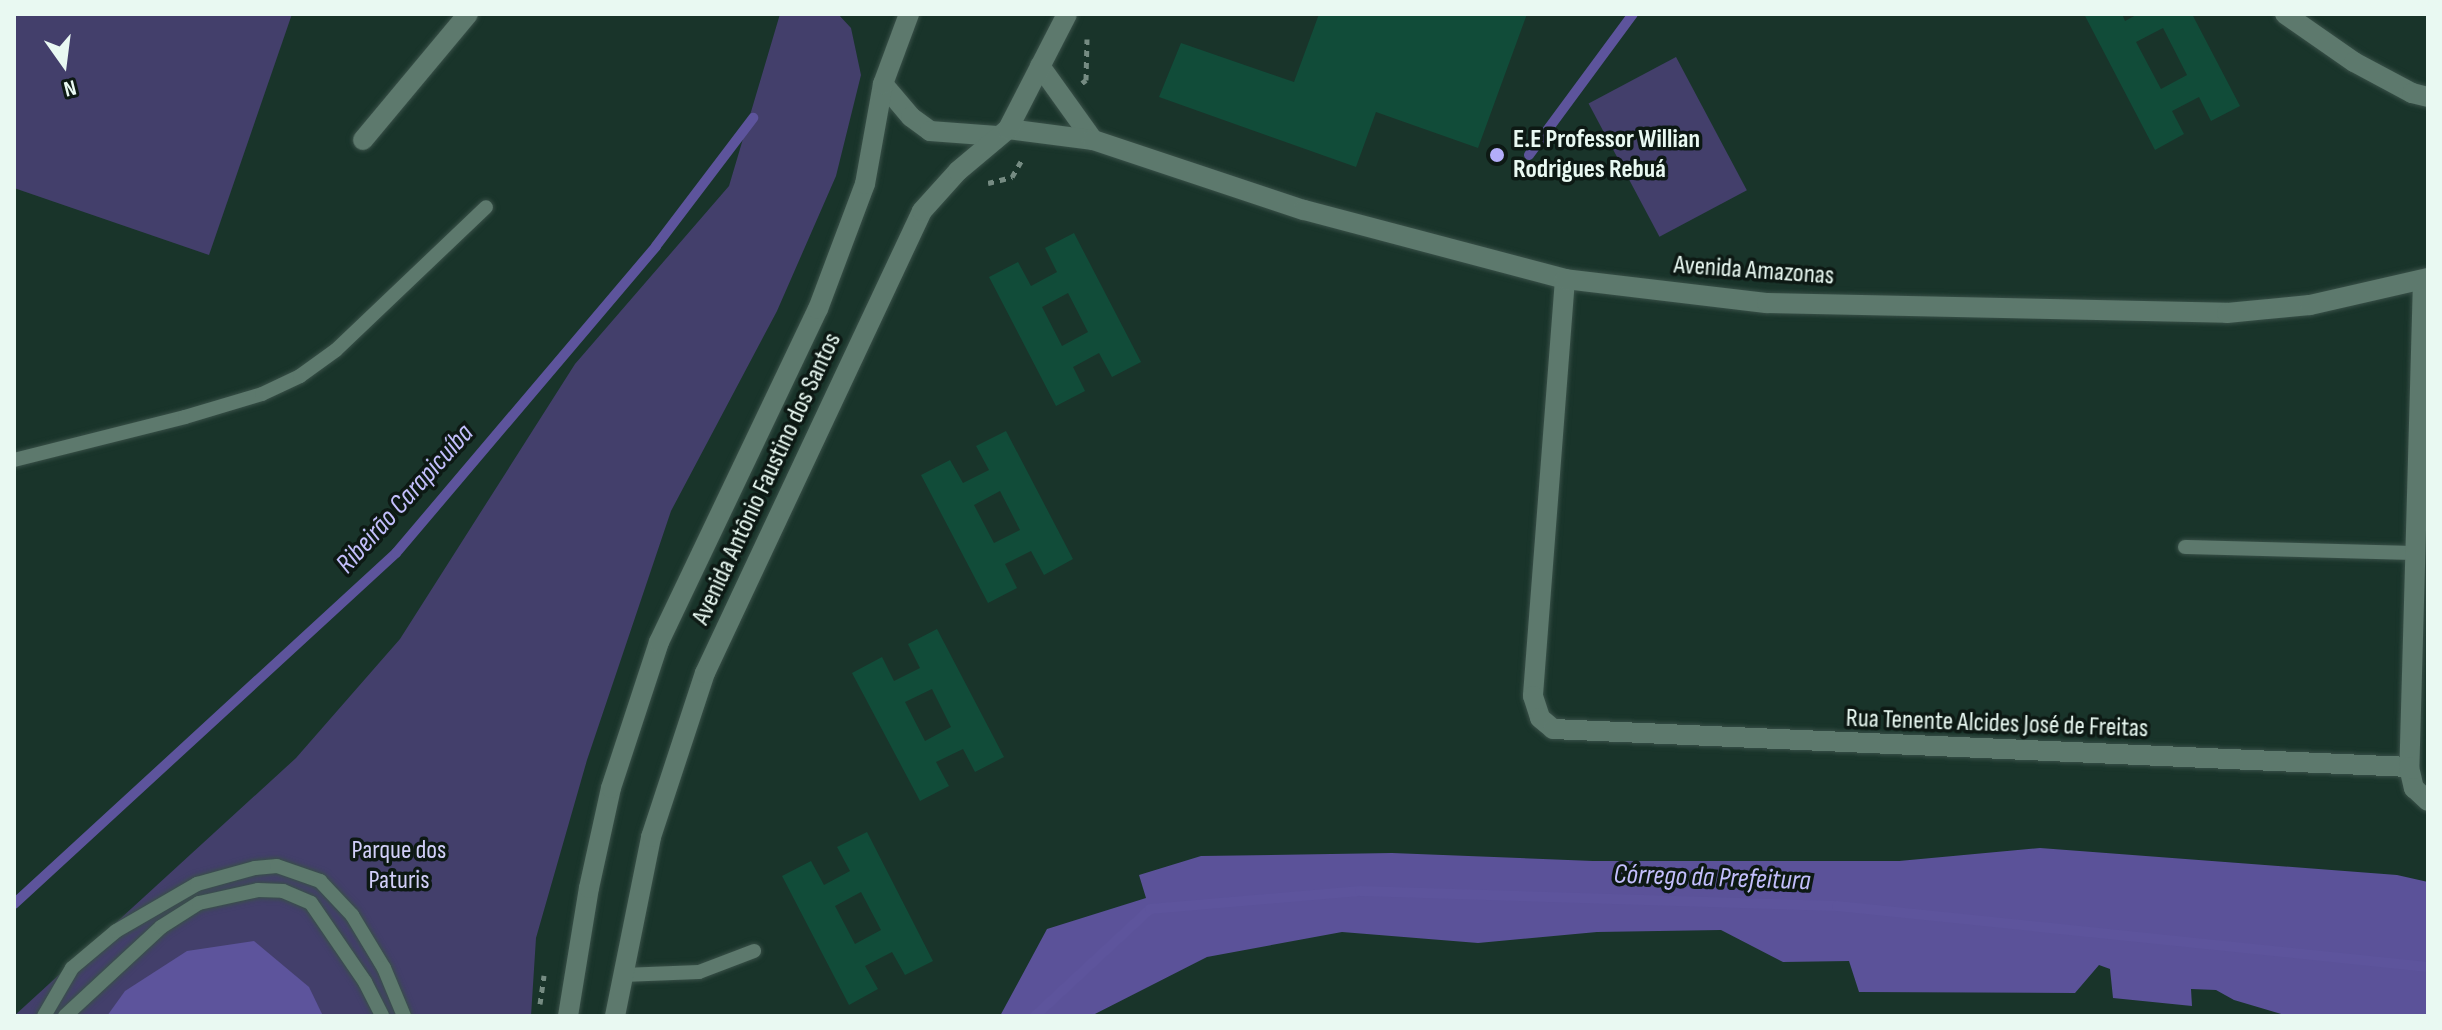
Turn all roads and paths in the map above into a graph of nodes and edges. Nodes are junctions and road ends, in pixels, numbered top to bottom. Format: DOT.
graph roads {
  1 [pos="468,14"];
  2 [pos="1067,14"];
  3 [pos="2293,16"];
  4 [pos="900,19"];
  5 [pos="1087,37"];
  6 [pos="1040,66"];
  7 [pos="883,84"];
  8 [pos="1061,96"];
  9 [pos="2428,97"];
  10 [pos="1003,133"];
  11 [pos="363,140"];
  12 [pos="1093,140"];
  13 [pos="486,207"];
  14 [pos="1565,279"];
  15 [pos="2426,279"];
  16 [pos="14,460"];
  17 [pos="2185,547"];
  18 [pos="2416,553"];
  19 [pos="2409,767"];
  20 [pos="2428,801"];
  21 [pos="754,951"];
  22 [pos="623,975"];
  23 [pos="44,1016"];
  24 [pos="65,1016"];
  25 [pos="382,1016"];
  26 [pos="404,1016"];
  27 [pos="568,1016"];
  28 [pos="615,1016"];
  1 -- 11 [label="street"];
  2 -- 6 [label="street, Avenida Antônio Faustino dos Santos"];
  3 -- 9 [label="street"];
  4 -- 7 [label="street, Avenida Antônio Faustino dos Santos"];
  5 -- 8 [label="path"];
  6 -- 8 [label="street"];
  6 -- 10 [label="street, Avenida Antônio Faustino dos Santos"];
  7 -- 10 [label="street, Avenida Amazonas"];
  7 -- 27 [label="street, Avenida Antônio Faustino dos Santos"];
  8 -- 12 [label="street"];
  10 -- 12 [label="street, Avenida Amazonas"];
  10 -- 22 [label="street, Avenida Antônio Faustino dos Santos"];
  12 -- 14 [label="street, Avenida Amazonas"];
  13 -- 16 [label="lane"];
  14 -- 15 [label="street, Avenida Amazonas"];
  14 -- 19 [label="street, Rua Tenente Alcides José de Freitas"];
  15 -- 18 [label="street"];
  17 -- 18 [label="lane"];
  18 -- 19 [label="street"];
  19 -- 20 [label="street"];
  21 -- 22 [label="lane"];
  22 -- 28 [label="street, Avenida Antônio Faustino dos Santos"];
  23 -- 26 [label="lane"];
  24 -- 25 [label="lane"];
}
